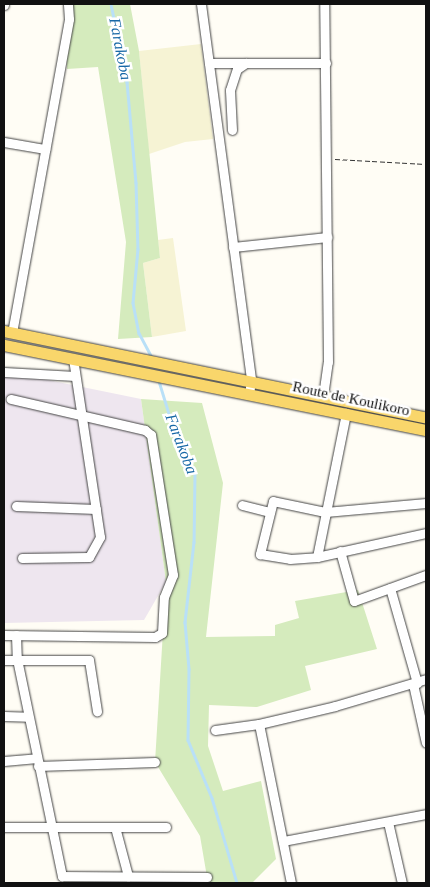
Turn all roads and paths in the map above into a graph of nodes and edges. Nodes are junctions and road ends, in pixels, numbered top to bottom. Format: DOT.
graph roads {
  1 [pos="68,4"];
  2 [pos="202,4"];
  3 [pos="324,4"];
  4 [pos="209,63"];
  5 [pos="246,63"];
  6 [pos="326,63"];
  7 [pos="232,130"];
  8 [pos="4,142"];
  9 [pos="45,149"];
  10 [pos="326,158"];
  11 [pos="426,164"];
  12 [pos="327,237"];
  13 [pos="234,247"];
  14 [pos="8,332"];
  15 [pos="4,345"];
  16 [pos="73,359"];
  17 [pos="4,372"];
  18 [pos="75,376"];
  19 [pos="251,381"];
  20 [pos="249,394"];
  21 [pos="323,396"];
  22 [pos="11,400"];
  23 [pos="346,413"];
  24 [pos="81,414"];
  25 [pos="426,418"];
  26 [pos="426,430"];
  27 [pos="426,503"];
  28 [pos="242,505"];
  29 [pos="16,506"];
  30 [pos="96,509"];
  31 [pos="270,512"];
  32 [pos="325,512"];
  33 [pos="426,533"];
  34 [pos="340,552"];
  35 [pos="317,557"];
  36 [pos="22,558"];
  37 [pos="426,575"];
  38 [pos="390,588"];
  39 [pos="4,635"];
  40 [pos="16,635"];
  41 [pos="17,659"];
  42 [pos="4,660"];
  43 [pos="419,682"];
  44 [pos="97,711"];
  45 [pos="4,716"];
  46 [pos="28,717"];
  47 [pos="259,724"];
  48 [pos="214,730"];
  49 [pos="426,743"];
  50 [pos="4,761"];
  51 [pos="38,762"];
  52 [pos="155,762"];
  53 [pos="426,814"];
  54 [pos="388,822"];
  55 [pos="4,827"];
  56 [pos="51,827"];
  57 [pos="115,827"];
  58 [pos="166,827"];
  59 [pos="283,841"];
  60 [pos="128,876"];
  61 [pos="206,877"];
  62 [pos="291,883"];
  63 [pos="402,883"];
  1 -- 9 [label="street"];
  2 -- 4 [label="street"];
  3 -- 6 [label="street"];
  4 -- 5 [label="street"];
  4 -- 13 [label="street"];
  5 -- 6 [label="street"];
  5 -- 7 [label="street"];
  6 -- 10 [label="street"];
  8 -- 9 [label="street"];
  9 -- 14 [label="street"];
  10 -- 11 [label="path"];
  10 -- 12 [label="street"];
  12 -- 13 [label="street"];
  12 -- 21 [label="street"];
  13 -- 19 [label="street"];
  14 -- 19 [label="main road, Route de Koulikoro"];
  15 -- 16 [label="main road, Route de Koulikoro"];
  16 -- 18 [label="street"];
  16 -- 20 [label="main road, Route de Koulikoro"];
  17 -- 18 [label="street"];
  18 -- 24 [label="street"];
  19 -- 20 [label="street"];
  19 -- 21 [label="main road, Route de Koulikoro"];
  20 -- 23 [label="main road, Route de Koulikoro"];
  21 -- 25 [label="main road, Route de Koulikoro"];
  22 -- 24 [label="street"];
  23 -- 26 [label="main road, Route de Koulikoro"];
  23 -- 32 [label="street"];
  24 -- 30 [label="street"];
  24 -- 40 [label="street"];
  27 -- 32 [label="street"];
  28 -- 31 [label="street"];
  29 -- 30 [label="street"];
  30 -- 36 [label="street"];
  31 -- 32 [label="street"];
  31 -- 35 [label="street"];
  32 -- 35 [label="street"];
  33 -- 34 [label="street"];
  34 -- 35 [label="street"];
  34 -- 38 [label="street"];
  37 -- 38 [label="street"];
  38 -- 43 [label="street"];
  39 -- 40 [label="street"];
  40 -- 41 [label="street"];
  41 -- 42 [label="street"];
  41 -- 44 [label="street"];
  41 -- 46 [label="street"];
  43 -- 47 [label="street"];
  43 -- 49 [label="street"];
  45 -- 46 [label="street"];
  46 -- 51 [label="street"];
  47 -- 48 [label="street"];
  47 -- 59 [label="street"];
  50 -- 51 [label="street"];
  51 -- 52 [label="street"];
  51 -- 56 [label="street"];
  53 -- 54 [label="street"];
  54 -- 59 [label="street"];
  54 -- 63 [label="street"];
  55 -- 56 [label="street"];
  56 -- 57 [label="street"];
  56 -- 60 [label="street"];
  57 -- 58 [label="street"];
  57 -- 60 [label="street"];
  59 -- 62 [label="street"];
  60 -- 61 [label="street"];
}
